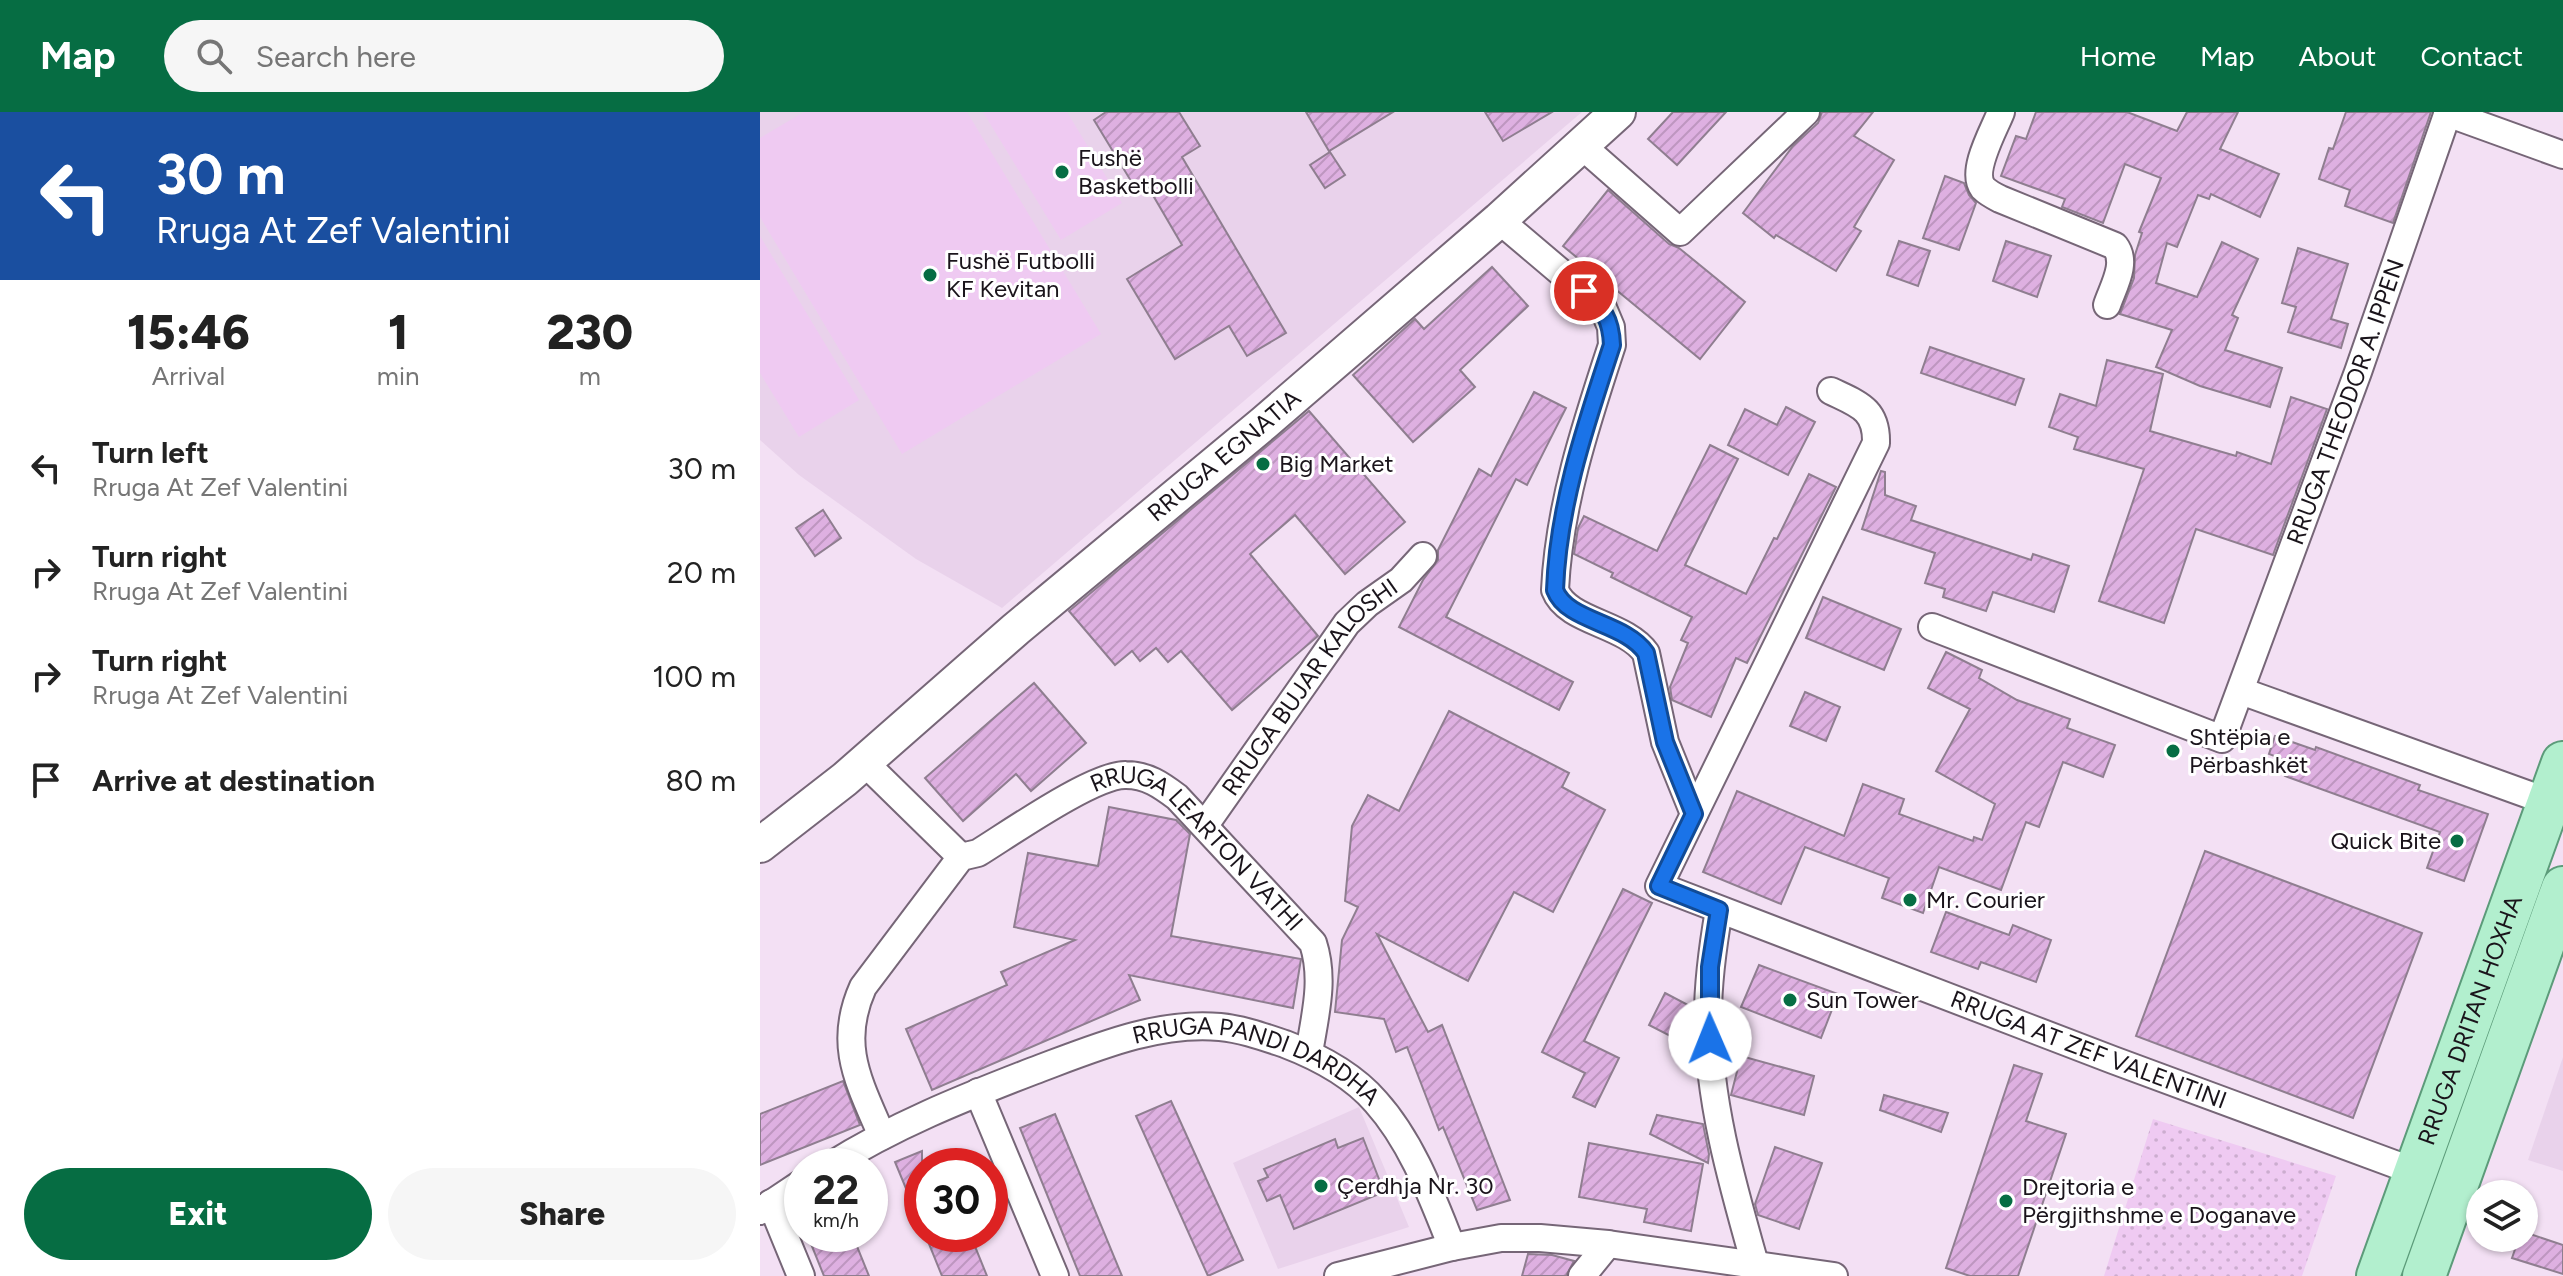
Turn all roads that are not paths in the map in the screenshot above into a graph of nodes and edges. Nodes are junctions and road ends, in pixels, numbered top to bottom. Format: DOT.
graph roads {
  1 [pos="1618,112"];
  2 [pos="1806,112"];
  3 [pos="2001,112"];
  4 [pos="2448,112"];
  5 [pos="1581,145"];
  6 [pos="2563,155"];
  7 [pos="1499,220"];
  8 [pos="2107,305"];
  9 [pos="1831,391"];
  10 [pos="1423,556"];
  11 [pos="1932,627"];
  12 [pos="2241,691"];
  13 [pos="864,762"];
  14 [pos="2563,763"];
  15 [pos="2549,802"];
  16 [pos="1694,814"];
  17 [pos="1205,825"];
  18 [pos="760,845"];
  19 [pos="961,857"];
  20 [pos="2563,888"];
  21 [pos="1719,910"];
  22 [pos="1309,1053"];
  23 [pos="978,1092"];
  24 [pos="882,1136"];
  25 [pos="861,1148"];
  26 [pos="2416,1172"];
  27 [pos="784,1195"];
  28 [pos="765,1207"];
  29 [pos="1608,1244"];
  30 [pos="1452,1247"];
  31 [pos="1755,1264"];
  32 [pos="801,1276"];
  33 [pos="1055,1276"];
  34 [pos="1338,1276"];
  35 [pos="1582,1276"];
  36 [pos="1834,1276"];
  37 [pos="2378,1276"];
  38 [pos="2424,1276"];
  1 -- 5 [label="street, RRUGA EGNATIA"];
  2 -- 5 [label="street"];
  3 -- 8 [label="street"];
  4 -- 6 [label="street"];
  4 -- 12 [label="street, RRUGA THEODOR A. IPPEN"];
  5 -- 7 [label="street, RRUGA EGNATIA"];
  7 -- 13 [label="street, RRUGA EGNATIA"];
  7 -- 16 [label="street"];
  9 -- 16 [label="street, RRUGA AT ZEF VALENTINI"];
  10 -- 17 [label="street, RRUGA BUJAR KALOSHI"];
  11 -- 12 [label="street, RRUGA THEODOR A. IPPEN"];
  12 -- 15 [label="street"];
  13 -- 18 [label="street, RRUGA EGNATIA"];
  13 -- 19 [label="street"];
  14 -- 15 [label="main road, RRUGA DRITAN HOXHA"];
  15 -- 26 [label="main road, RRUGA DRITAN HOXHA"];
  16 -- 21 [label="street, RRUGA AT ZEF VALENTINI"];
  17 -- 19 [label="street, RRUGA LEARTON VATHI"];
  17 -- 22 [label="street, RRUGA LEARTON VATHI"];
  19 -- 24 [label="street, RRUGA LEARTON VATHI"];
  20 -- 38 [label="main road, RRUGA DRITAN HOXHA"];
  21 -- 26 [label="street, RRUGA AT ZEF VALENTINI"];
  21 -- 31 [label="street"];
  22 -- 23 [label="street, RRUGA PANDI DARDHA"];
  22 -- 30 [label="street, RRUGA PANDI DARDHA"];
  23 -- 24 [label="street, RRUGA PANDI DARDHA"];
  23 -- 33 [label="street"];
  24 -- 25 [label="street, RRUGA PANDI DARDHA"];
  26 -- 37 [label="main road, RRUGA DRITAN HOXHA"];
  27 -- 28 [label="street"];
  28 -- 32 [label="street"];
  29 -- 30 [label="street"];
  29 -- 31 [label="street"];
  29 -- 35 [label="street"];
  30 -- 34 [label="street"];
  31 -- 36 [label="street"];
}
